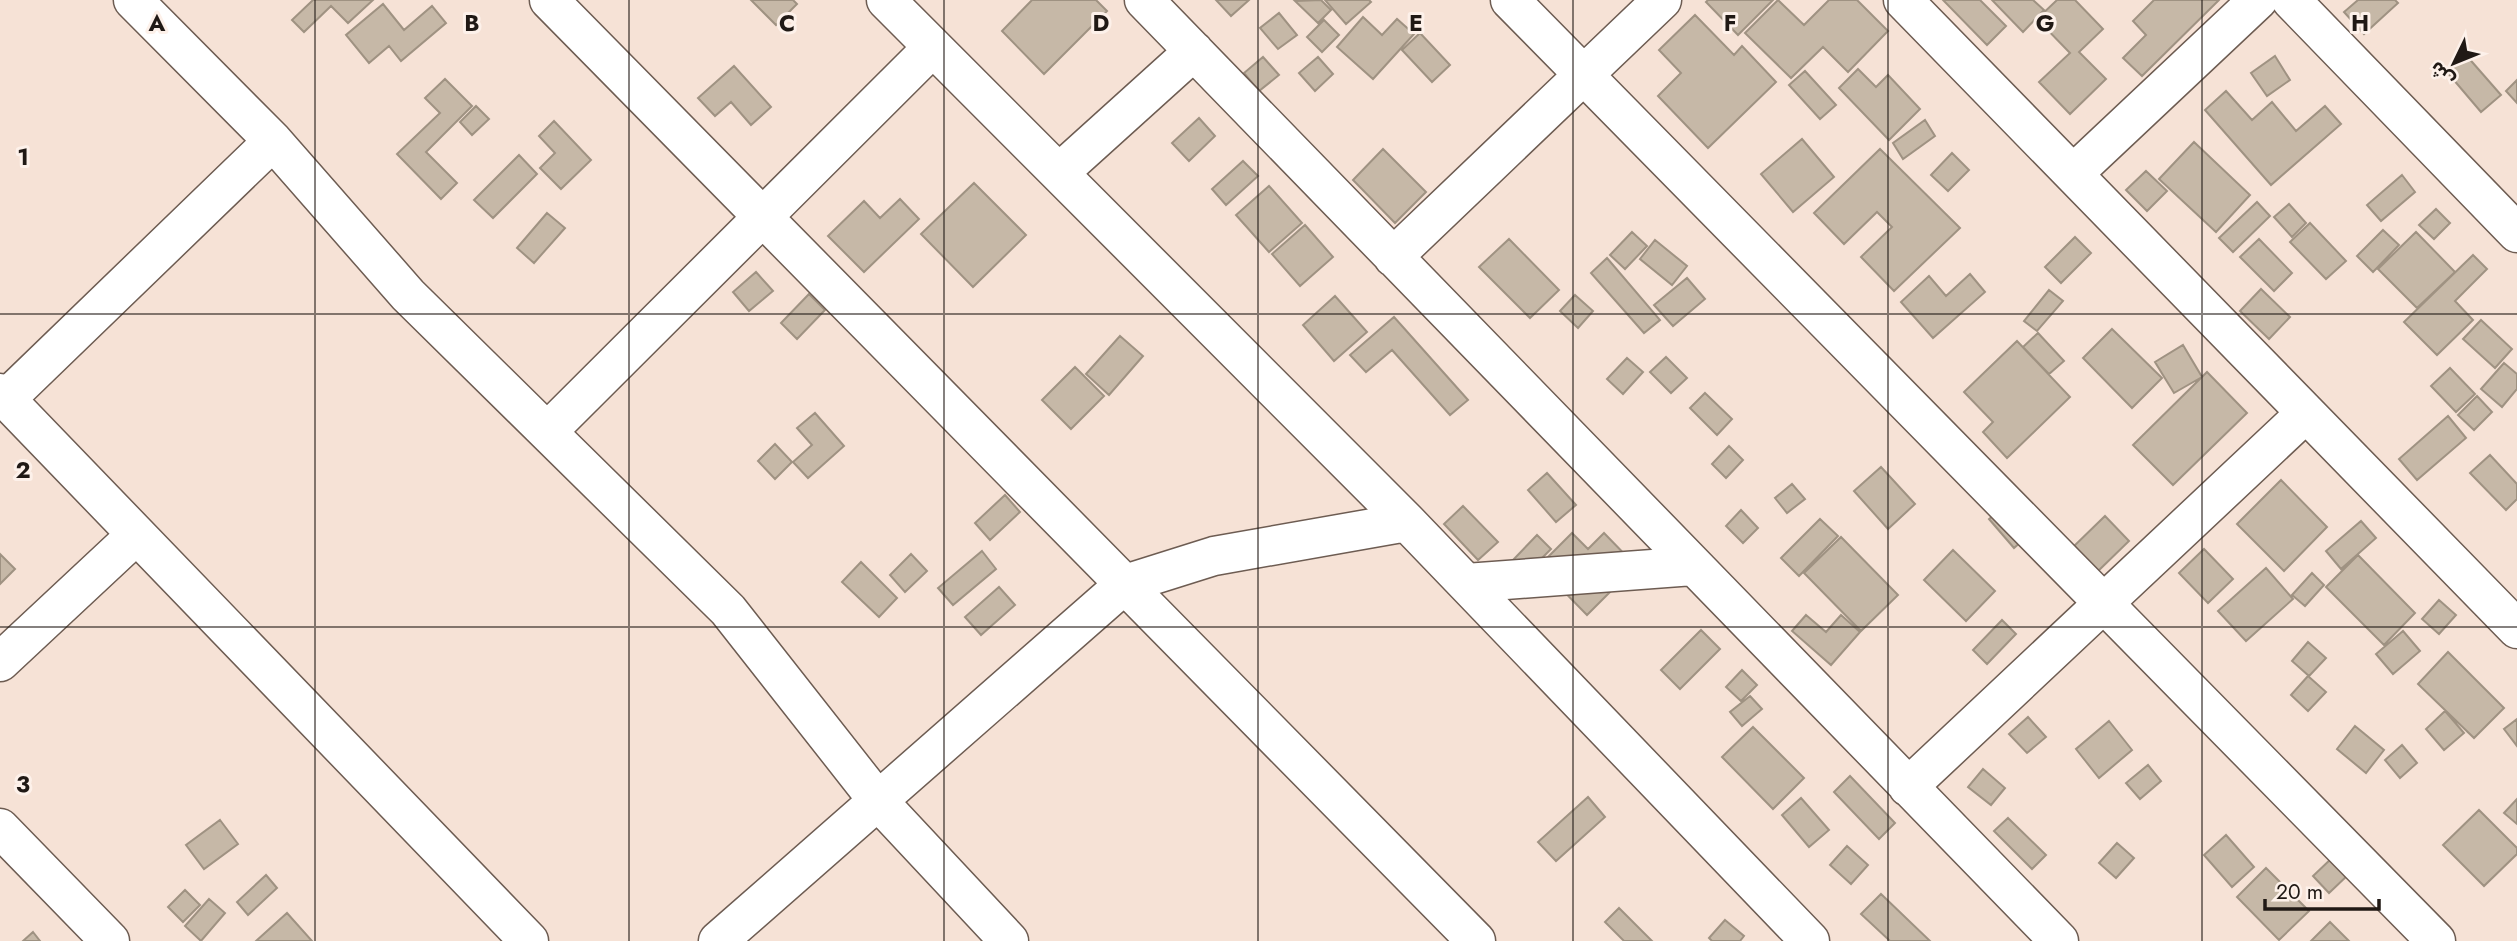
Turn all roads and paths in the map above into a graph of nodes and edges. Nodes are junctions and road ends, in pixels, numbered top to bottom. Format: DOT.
graph roads {
  1 [pos="549,0"];
  2 [pos="886,0"];
  3 [pos="1144,0"];
  4 [pos="1510,0"];
  5 [pos="1662,0"];
  6 [pos="1903,0"];
  7 [pos="2258,0"];
  8 [pos="2291,0"];
  9 [pos="137,1"];
  10 [pos="932,48"];
  11 [pos="1194,51"];
  12 [pos="1583,75"];
  13 [pos="273,141"];
  14 [pos="1060,172"];
  15 [pos="2073,174"];
  16 [pos="760,217"];
  17 [pos="2517,233"];
  18 [pos="1393,257"];
  19 [pos="3,396"];
  20 [pos="2306,413"];
  21 [pos="548,431"];
  22 [pos="1407,522"];
  23 [pos="135,536"];
  24 [pos="1693,566"];
  25 [pos="1466,583"];
  26 [pos="1125,584"];
  27 [pos="2103,603"];
  28 [pos="2517,629"];
  29 [pos="0,662"];
  30 [pos="1908,787"];
  31 [pos="879,802"];
  32 [pos="0,828"];
  33 [pos="110,941"];
  34 [pos="529,941"];
  35 [pos="718,941"];
  36 [pos="1009,941"];
  37 [pos="1476,941"];
  38 [pos="1810,941"];
  39 [pos="2059,941"];
  40 [pos="2436,941"];
  1 -- 16 [label="street"];
  2 -- 10 [label="street"];
  3 -- 11 [label="street"];
  4 -- 12 [label="street"];
  5 -- 12 [label="street"];
  6 -- 15 [label="street"];
  7 -- 15 [label="street"];
  8 -- 17 [label="street"];
  9 -- 13 [label="street"];
  10 -- 14 [label="street"];
  10 -- 16 [label="street"];
  11 -- 14 [label="street"];
  11 -- 18 [label="street"];
  12 -- 18 [label="street"];
  12 -- 27 [label="street"];
  13 -- 19 [label="street"];
  13 -- 21 [label="street"];
  14 -- 22 [label="street"];
  15 -- 20 [label="street"];
  16 -- 21 [label="street"];
  16 -- 26 [label="street"];
  18 -- 24 [label="street"];
  19 -- 23 [label="street"];
  20 -- 27 [label="street"];
  20 -- 28 [label="street"];
  21 -- 31 [label="street"];
  22 -- 25 [label="street"];
  22 -- 26 [label="street"];
  23 -- 29 [label="street"];
  23 -- 34 [label="street"];
  24 -- 25 [label="street"];
  24 -- 30 [label="street"];
  25 -- 38 [label="street"];
  26 -- 31 [label="street"];
  26 -- 37 [label="street"];
  27 -- 30 [label="street"];
  27 -- 40 [label="street"];
  30 -- 39 [label="street"];
  31 -- 35 [label="street"];
  31 -- 36 [label="street"];
  32 -- 33 [label="street"];
}
